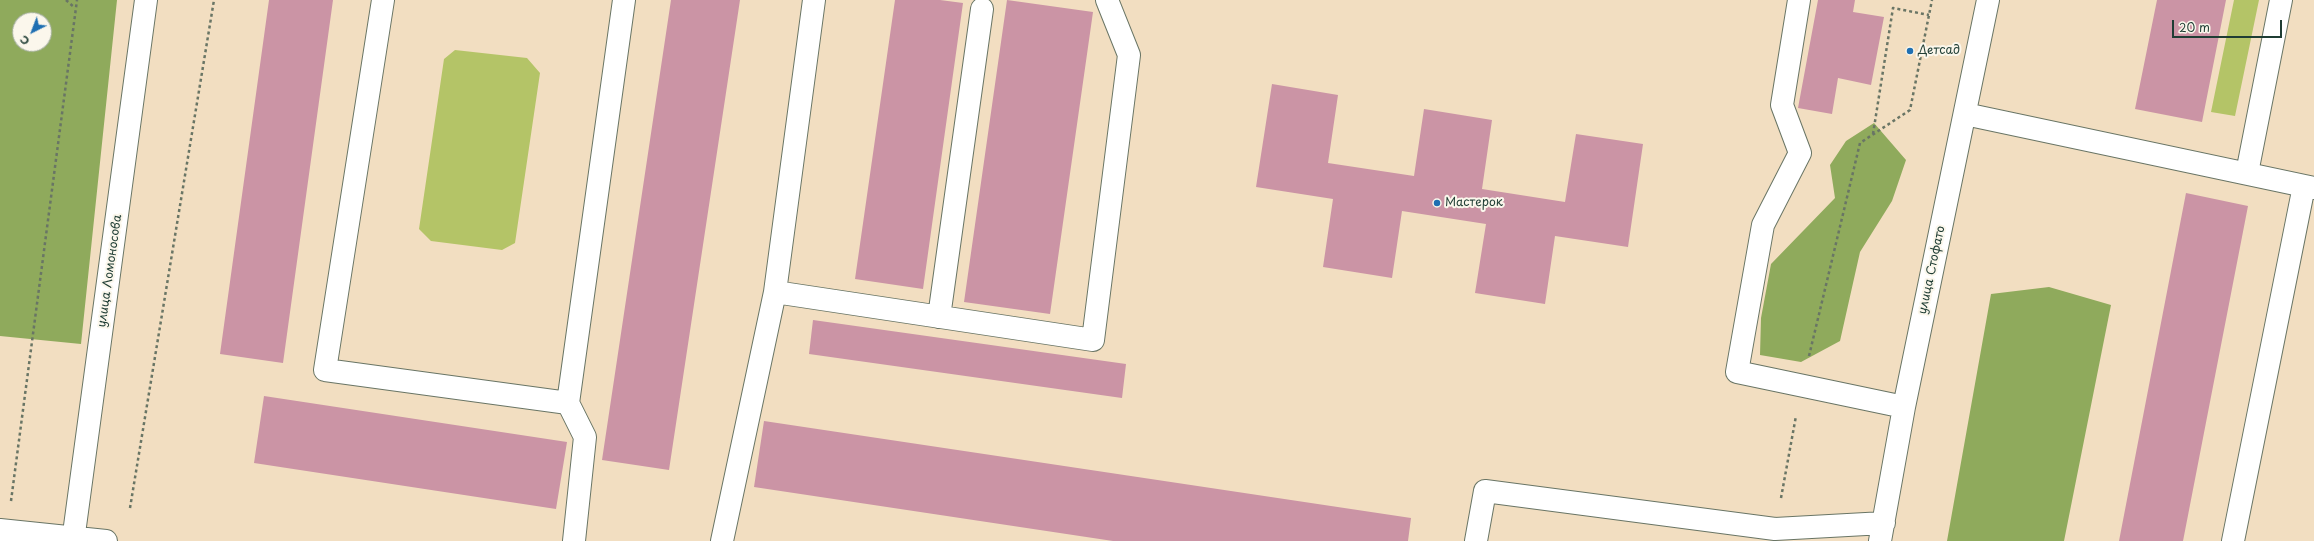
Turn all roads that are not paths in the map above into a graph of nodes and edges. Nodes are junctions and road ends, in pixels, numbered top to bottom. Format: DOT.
graph roads {
  1 [pos="146,0"];
  2 [pos="383,0"];
  3 [pos="624,0"];
  4 [pos="814,0"];
  5 [pos="1107,0"];
  6 [pos="1800,0"];
  7 [pos="1988,0"];
  8 [pos="2281,0"];
  9 [pos="982,9"];
  10 [pos="1965,114"];
  11 [pos="2247,173"];
  12 [pos="2309,187"];
  13 [pos="775,292"];
  14 [pos="939,317"];
  15 [pos="568,404"];
  16 [pos="1904,407"];
  17 [pos="4,530"];
  18 [pos="1882,532"];
  19 [pos="74,539"];
  20 [pos="106,541"];
  21 [pos="574,541"];
  22 [pos="722,541"];
  23 [pos="1476,541"];
  24 [pos="2233,541"];
  1 -- 19 [label="street, улица Ломоносова"];
  2 -- 15 [label="street"];
  3 -- 15 [label="street"];
  4 -- 13 [label="street"];
  5 -- 14 [label="street"];
  6 -- 16 [label="street"];
  7 -- 10 [label="street, улица Стофато"];
  8 -- 11 [label="street"];
  9 -- 14 [label="street"];
  10 -- 11 [label="street"];
  10 -- 16 [label="street, улица Стофато"];
  11 -- 12 [label="street"];
  12 -- 24 [label="street"];
  13 -- 14 [label="street"];
  13 -- 22 [label="street"];
  15 -- 21 [label="street"];
  16 -- 18 [label="street, улица Стофато"];
  17 -- 19 [label="street"];
  18 -- 23 [label="street"];
  19 -- 20 [label="street"];
}
